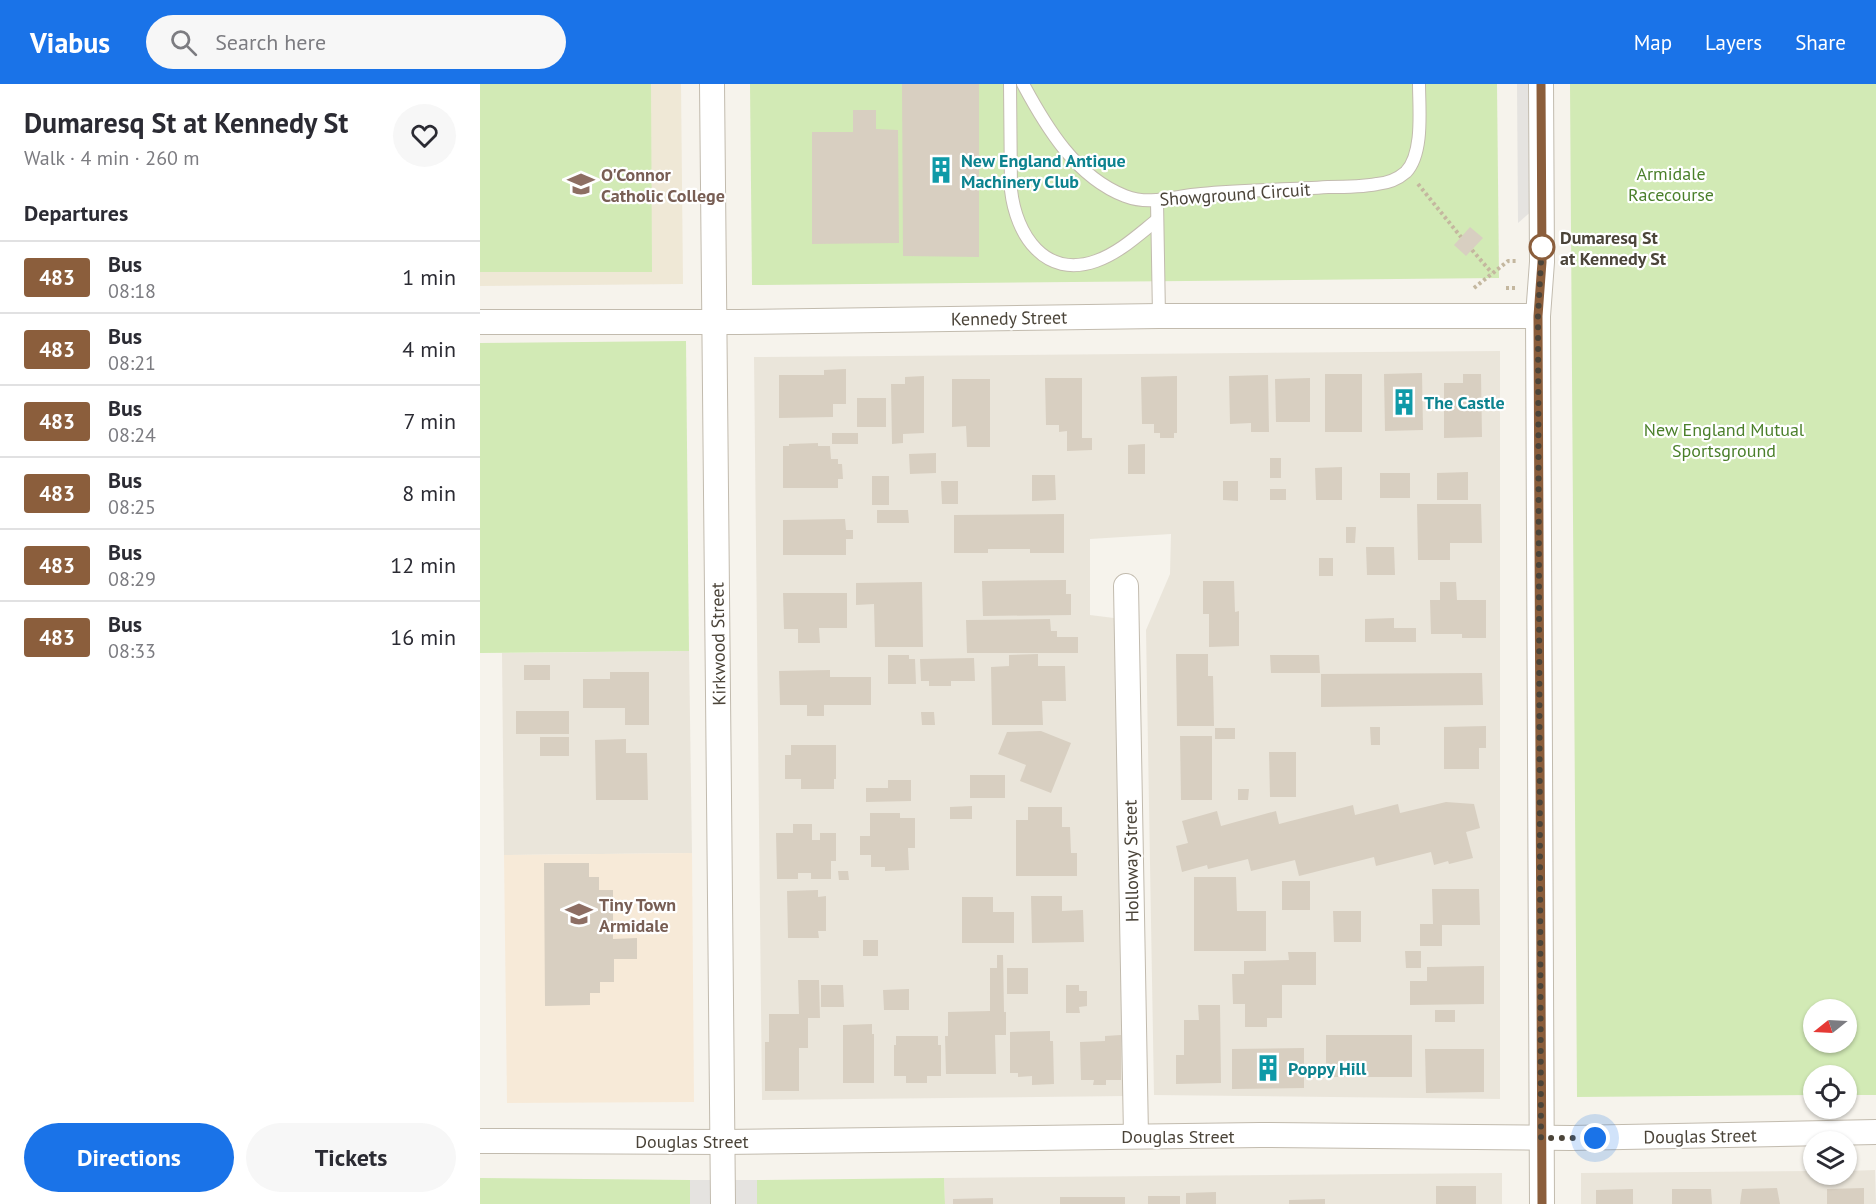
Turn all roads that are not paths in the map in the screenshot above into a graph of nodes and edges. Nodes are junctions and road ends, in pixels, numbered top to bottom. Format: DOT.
graph roads {
  1 [pos="712,84"];
  2 [pos="1010,84"];
  3 [pos="1023,84"];
  4 [pos="1419,84"];
  5 [pos="1541,84"];
  6 [pos="1156,201"];
  7 [pos="1157,220"];
  8 [pos="1159,316"];
  9 [pos="1538,316"];
  10 [pos="480,322"];
  11 [pos="714,322"];
  12 [pos="1126,586"];
  13 [pos="1876,1132"];
  14 [pos="1136,1136"];
  15 [pos="1541,1138"];
  16 [pos="480,1141"];
  17 [pos="723,1142"];
  18 [pos="723,1204"];
  19 [pos="1542,1204"];
  1 -- 11 [label="street, Kirkwood Street"];
  2 -- 7 [label="lane"];
  3 -- 6 [label="lane, Showground Circuit"];
  4 -- 6 [label="lane, Showground Circuit"];
  5 -- 9 [label="street"];
  6 -- 7 [label="lane"];
  7 -- 8 [label="lane"];
  8 -- 9 [label="street, Kennedy Street"];
  8 -- 11 [label="street, Kennedy Street"];
  9 -- 15 [label="street"];
  10 -- 11 [label="street, Kennedy Street"];
  11 -- 17 [label="street, Kirkwood Street"];
  12 -- 14 [label="street, Holloway Street"];
  13 -- 15 [label="street, Douglas Street"];
  14 -- 15 [label="street, Douglas Street"];
  14 -- 17 [label="street, Douglas Street"];
  15 -- 19 [label="street"];
  16 -- 17 [label="street, Douglas Street"];
  17 -- 18 [label="street, Kirkwood Street"];
}
